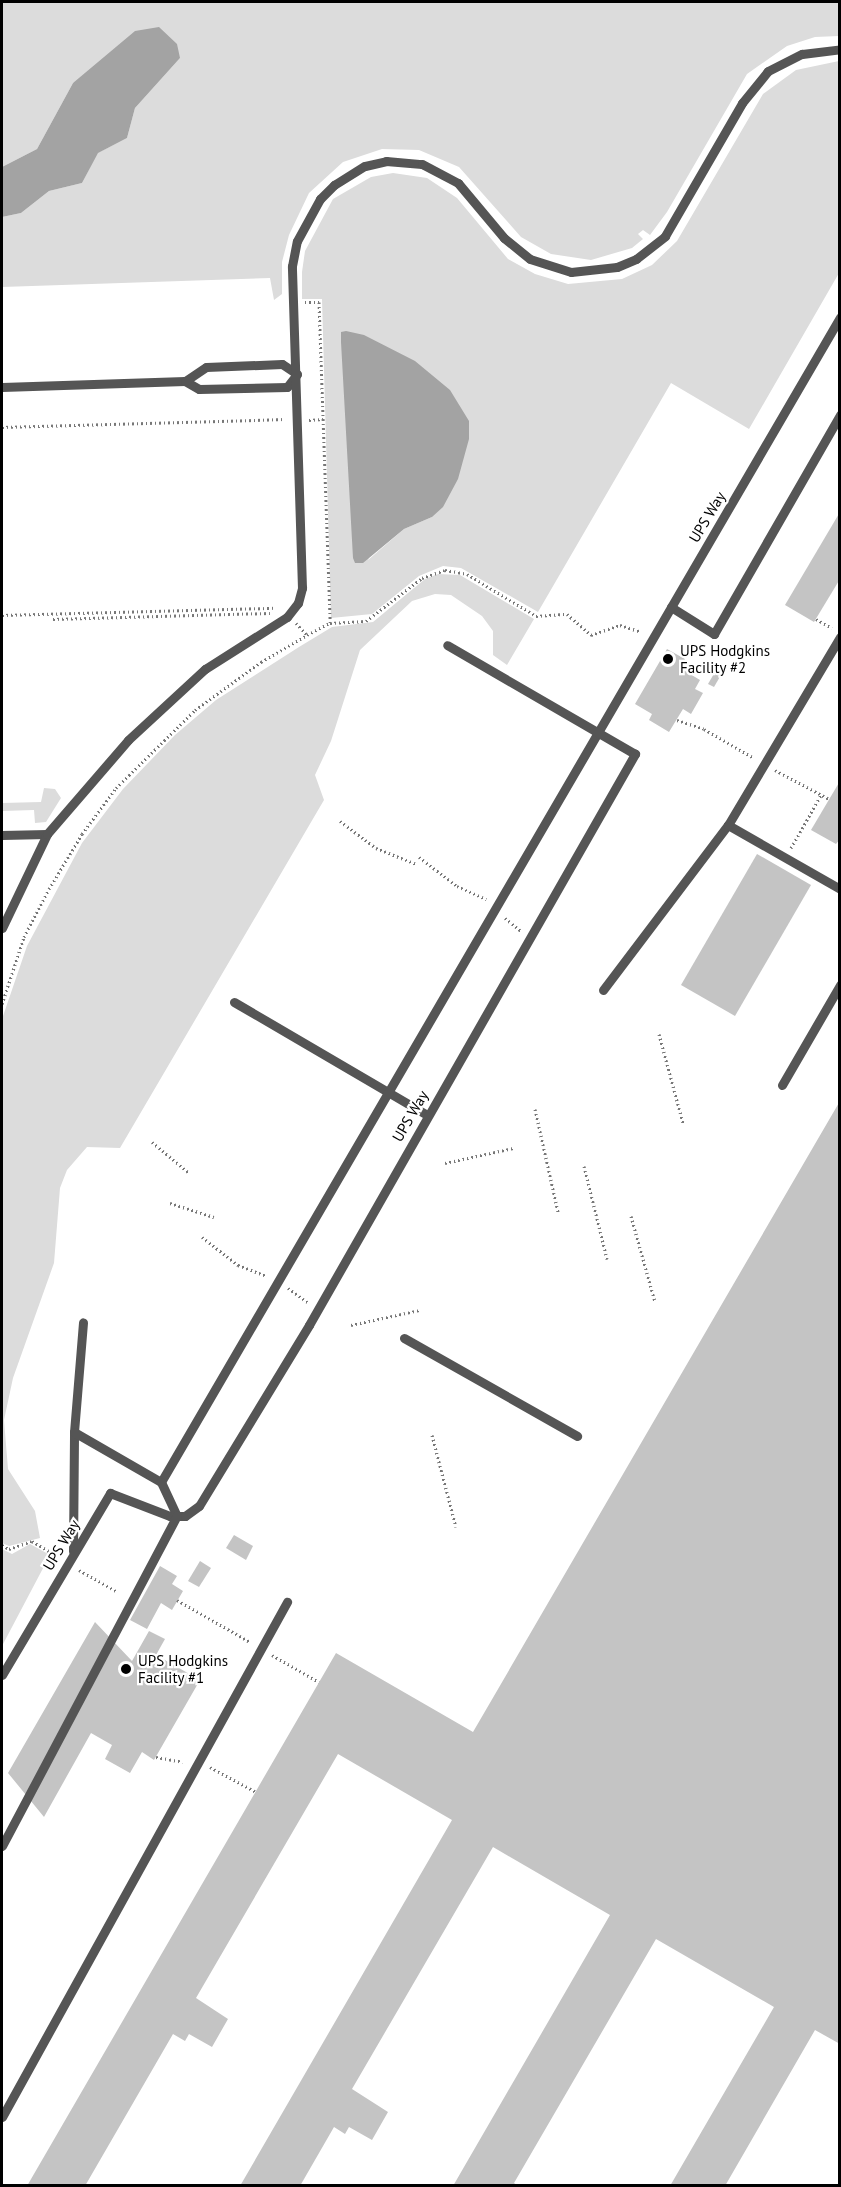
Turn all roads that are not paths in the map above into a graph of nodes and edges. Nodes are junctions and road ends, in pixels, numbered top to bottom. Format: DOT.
graph roads {
  1 [pos="840,49"];
  2 [pos="840,317"];
  3 [pos="297,374"];
  4 [pos="185,381"];
  5 [pos="2,387"];
  6 [pos="840,415"];
  7 [pos="671,607"];
  8 [pos="840,637"];
  9 [pos="447,645"];
  10 [pos="598,732"];
  11 [pos="728,825"];
  12 [pos="47,834"];
  13 [pos="2,836"];
  14 [pos="840,889"];
  15 [pos="2,928"];
  16 [pos="840,985"];
  17 [pos="603,990"];
  18 [pos="234,1002"];
  19 [pos="782,1085"];
  20 [pos="388,1091"];
  21 [pos="427,1115"];
  22 [pos="83,1322"];
  23 [pos="404,1338"];
  24 [pos="74,1432"];
  25 [pos="577,1436"];
  26 [pos="161,1482"];
  27 [pos="177,1516"];
  28 [pos="73,1553"];
  29 [pos="286,1602"];
  30 [pos="2,1675"];
  31 [pos="2,1846"];
  32 [pos="2,2117"];
  1 -- 3 [label="lane"];
  2 -- 7 [label="lane, UPS Way"];
  3 -- 4 [label="lane"];
  3 -- 4 [label="lane"];
  3 -- 12 [label="lane"];
  4 -- 5 [label="lane"];
  6 -- 7 [label="lane"];
  7 -- 10 [label="lane, UPS Way"];
  8 -- 11 [label="lane"];
  9 -- 10 [label="lane, UPS Way"];
  10 -- 20 [label="lane, UPS Way"];
  10 -- 21 [label="lane, UPS Way"];
  11 -- 14 [label="lane"];
  11 -- 17 [label="lane"];
  12 -- 13 [label="lane"];
  12 -- 15 [label="lane"];
  16 -- 19 [label="lane"];
  18 -- 20 [label="lane"];
  20 -- 21 [label="lane"];
  20 -- 26 [label="lane, UPS Way"];
  21 -- 27 [label="lane, UPS Way"];
  22 -- 24 [label="lane"];
  23 -- 25 [label="lane"];
  24 -- 26 [label="lane"];
  24 -- 28 [label="lane"];
  26 -- 27 [label="lane"];
  27 -- 28 [label="lane, UPS Way"];
  27 -- 31 [label="lane"];
  28 -- 30 [label="lane, UPS Way"];
  29 -- 32 [label="lane"];
}
